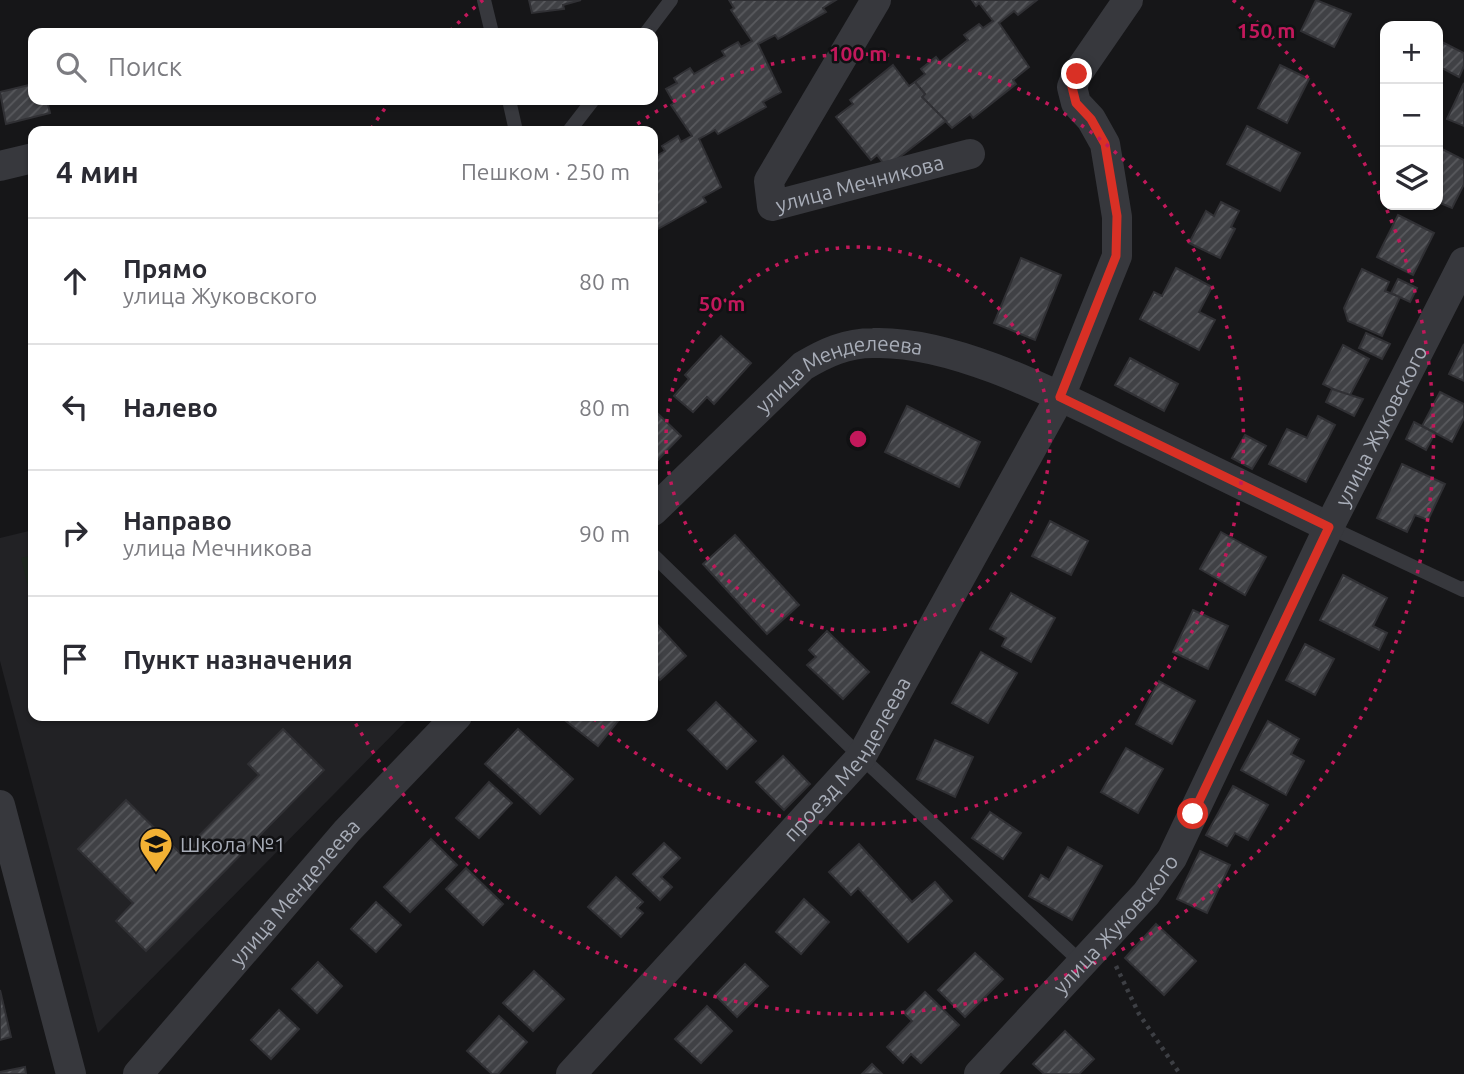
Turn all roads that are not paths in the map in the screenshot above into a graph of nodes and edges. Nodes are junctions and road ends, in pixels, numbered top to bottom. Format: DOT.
graph roads {
  1 [pos="484,0"];
  2 [pos="671,0"];
  3 [pos="876,0"];
  4 [pos="1128,0"];
  5 [pos="491,28"];
  6 [pos="650,28"];
  7 [pos="510,105"];
  8 [pos="589,105"];
  9 [pos="515,126"];
  10 [pos="573,126"];
  11 [pos="970,154"];
  12 [pos="28,159"];
  13 [pos="0,166"];
  14 [pos="1464,262"];
  15 [pos="1060,397"];
  16 [pos="658,507"];
  17 [pos="1329,527"];
  18 [pos="658,560"];
  19 [pos="1464,588"];
  20 [pos="452,721"];
  21 [pos="861,757"];
  22 [pos="0,805"];
  23 [pos="1082,963"];
  24 [pos="71,1074"];
  25 [pos="138,1074"];
  26 [pos="571,1074"];
  27 [pos="979,1074"];
  1 -- 5 [label="lane"];
  2 -- 6 [label="lane"];
  3 -- 11 [label="street, улица Мечникова"];
  4 -- 15 [label="street"];
  7 -- 9 [label="lane"];
  8 -- 10 [label="lane"];
  12 -- 13 [label="street"];
  14 -- 17 [label="street, улица Жуковского"];
  15 -- 16 [label="street, улица Менделеева"];
  15 -- 17 [label="street, улица Менделеева"];
  15 -- 21 [label="street, проезд Менделеева"];
  17 -- 19 [label="lane"];
  17 -- 23 [label="street, улица Жуковского"];
  18 -- 21 [label="lane"];
  20 -- 25 [label="street, улица Менделеева"];
  21 -- 23 [label="lane"];
  21 -- 26 [label="street, проезд Менделеева"];
  22 -- 24 [label="street"];
  23 -- 27 [label="street, улица Жуковского"];
}
